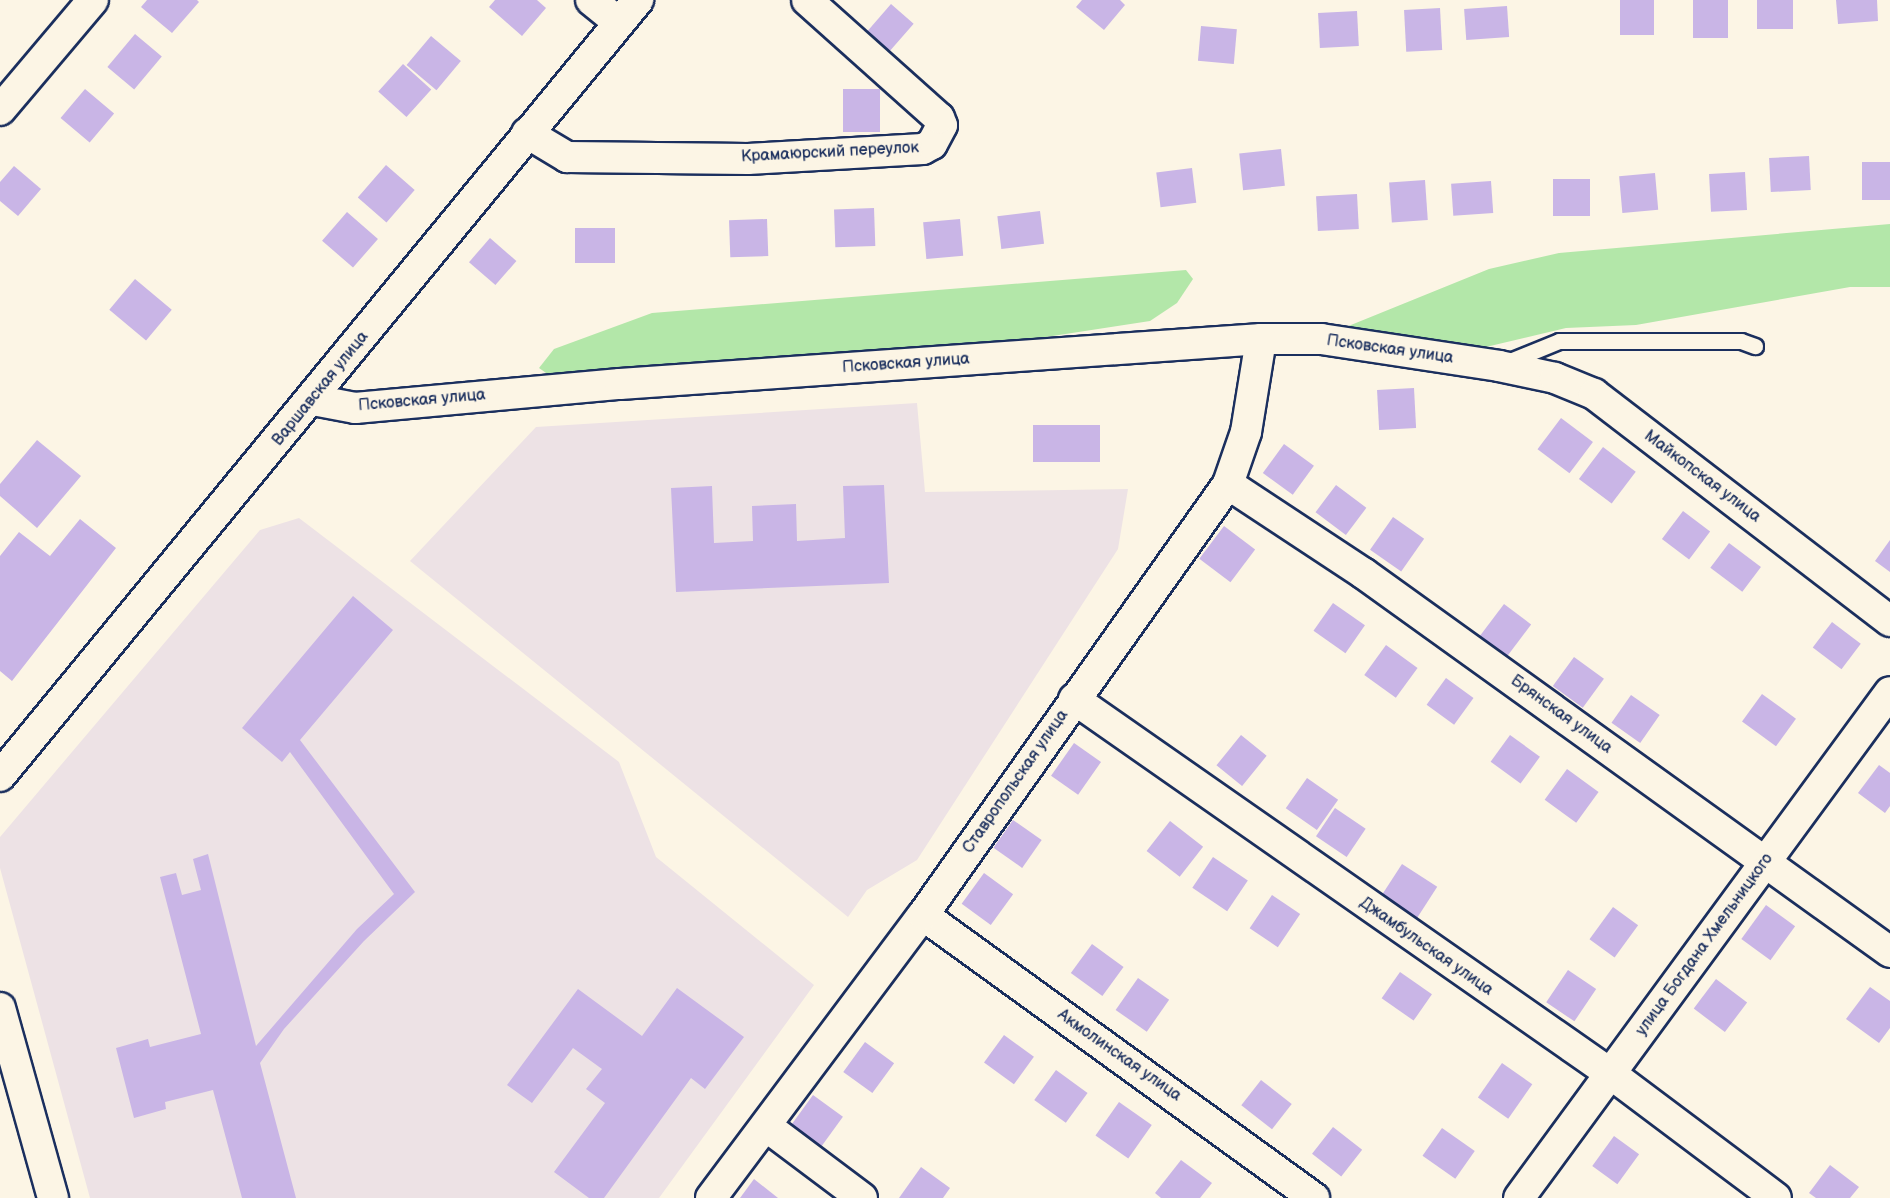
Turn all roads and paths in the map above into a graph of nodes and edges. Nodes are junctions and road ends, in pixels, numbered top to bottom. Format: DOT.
graph roads {
  1 [pos="93,0"];
  2 [pos="591,0"];
  3 [pos="638,0"];
  4 [pos="807,0"];
  5 [pos="619,23"];
  6 [pos="0,110"];
  7 [pos="527,133"];
  8 [pos="1261,339"];
  9 [pos="1755,346"];
  10 [pos="1499,366"];
  11 [pos="313,400"];
  12 [pos="1228,484"];
  13 [pos="1890,621"];
  14 [pos="1890,692"];
  15 [pos="1074,699"];
  16 [pos="0,776"];
  17 [pos="1766,862"];
  18 [pos="923,915"];
  19 [pos="1890,952"];
  20 [pos="0,1008"];
  21 [pos="1611,1074"];
  22 [pos="766,1126"];
  23 [pos="53,1198"];
  24 [pos="711,1198"];
  25 [pos="862,1198"];
  26 [pos="1314,1198"];
  27 [pos="1519,1198"];
  28 [pos="1776,1198"];
  1 -- 6 [label="street"];
  2 -- 5 [label="street"];
  3 -- 5 [label="street, Варшавская улица"];
  4 -- 7 [label="street, Крамаюрский переулок"];
  5 -- 7 [label="street, Варшавская улица"];
  7 -- 11 [label="street, Варшавская улица"];
  8 -- 10 [label="street, Псковская улица"];
  8 -- 11 [label="street, Псковская улица"];
  8 -- 12 [label="street, Ставропольская улица"];
  9 -- 10 [label="lane"];
  10 -- 13 [label="street, Майкопская улица"];
  11 -- 16 [label="street, Варшавская улица"];
  12 -- 15 [label="street, Ставропольская улица"];
  12 -- 17 [label="street, Брянская улица"];
  14 -- 17 [label="street, улица Богдана Хмельницкого"];
  15 -- 18 [label="street, Ставропольская улица"];
  15 -- 21 [label="street, Джамбульская улица"];
  17 -- 19 [label="street, Брянская улица"];
  17 -- 21 [label="street, улица Богдана Хмельницкого"];
  18 -- 22 [label="street, Ставропольская улица"];
  18 -- 26 [label="street, Акмолинская улица"];
  20 -- 23 [label="street"];
  21 -- 27 [label="street, улица Богдана Хмельницкого"];
  21 -- 28 [label="street, Джамбульская улица"];
  22 -- 24 [label="street, Ставропольская улица"];
  22 -- 25 [label="street"];
}
